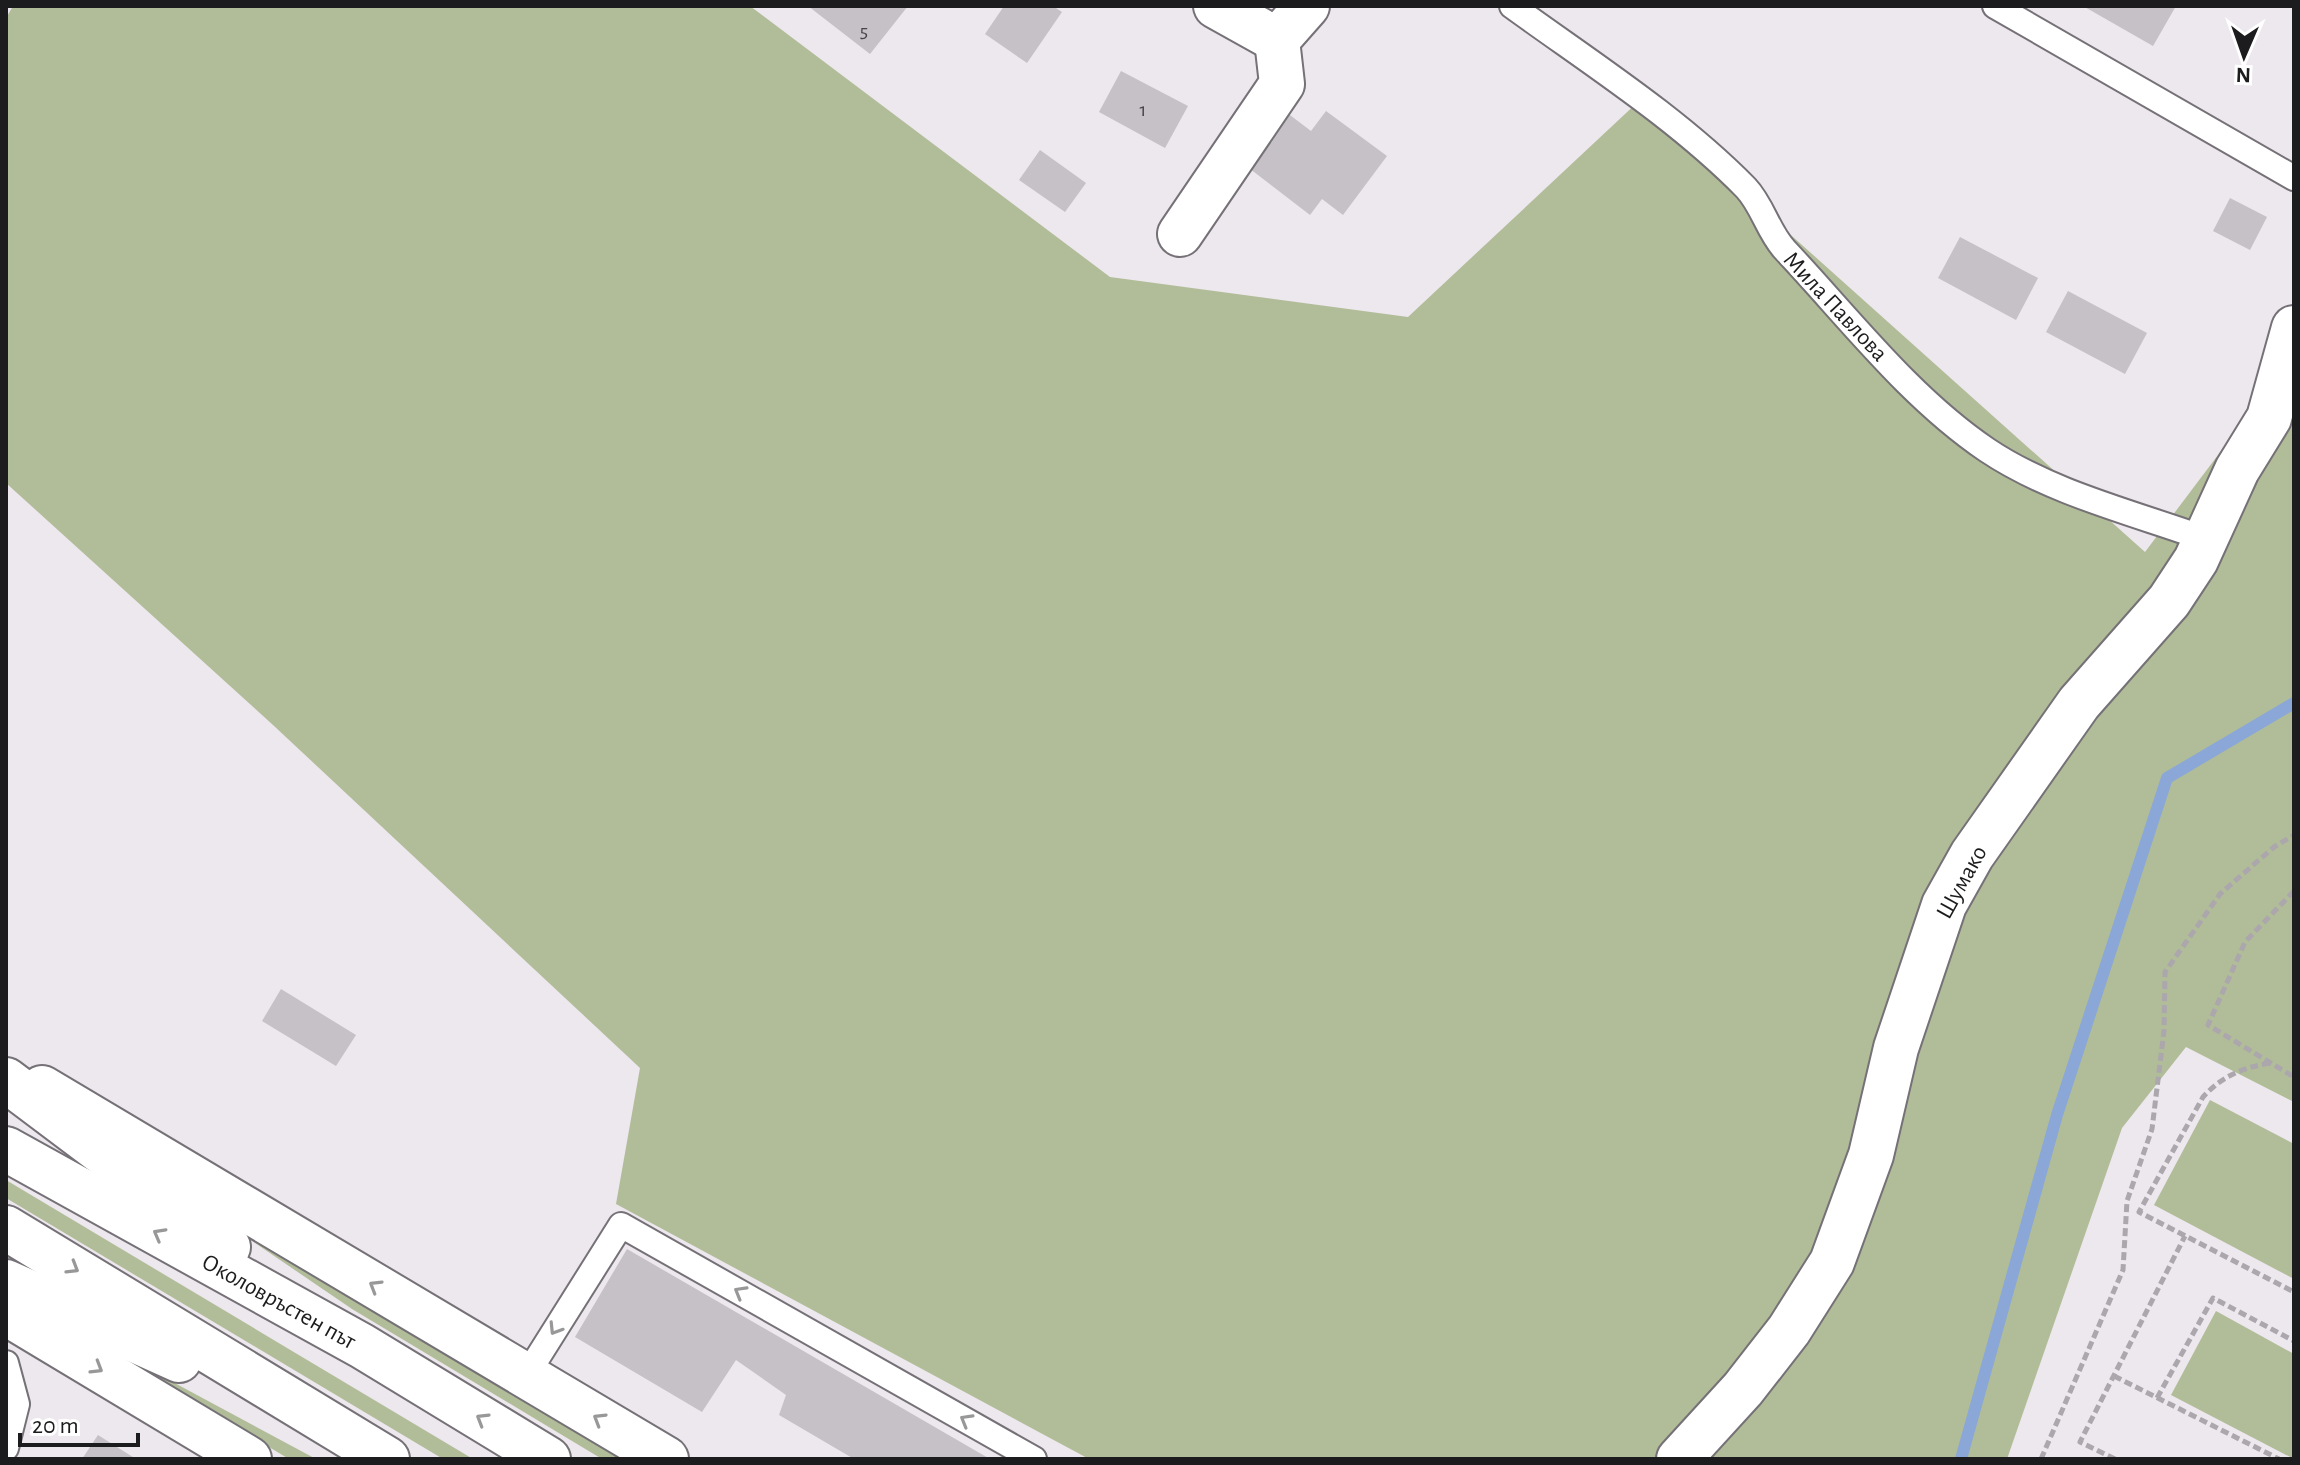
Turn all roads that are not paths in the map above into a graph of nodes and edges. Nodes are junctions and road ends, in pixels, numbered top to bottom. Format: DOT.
graph roads {
  1 [pos="1216,6"];
  2 [pos="1307,6"];
  3 [pos="1512,6"];
  4 [pos="1995,6"];
  5 [pos="1277,40"];
  6 [pos="2294,178"];
  7 [pos="1180,234"];
  8 [pos="2294,328"];
  9 [pos="2206,539"];
  10 [pos="6,1066"];
  11 [pos="6,1080"];
  12 [pos="6,1149"];
  13 [pos="6,1228"];
  14 [pos="6,1282"];
  15 [pos="6,1313"];
  16 [pos="362,1346"];
  17 [pos="6,1363"];
  18 [pos="526,1376"];
  19 [pos="6,1448"];
  20 [pos="374,1451"];
  21 [pos="249,1459"];
  22 [pos="548,1459"];
  23 [pos="666,1459"];
  24 [pos="1034,1459"];
  25 [pos="1679,1459"];
  1 -- 5 [label="main road"];
  2 -- 5 [label="main road"];
  3 -- 9 [label="lane, Мила Павлова"];
  4 -- 6 [label="lane"];
  5 -- 7 [label="main road"];
  8 -- 9 [label="main road, Шумако"];
  9 -- 25 [label="main road, Шумако"];
  18 -- 10 [label="main road, one-way"];
  11 -- 16 [label="main road"];
  16 -- 12 [label="main road, Околовръстен път, one-way"];
  13 -- 20 [label="main road, one-way"];
  14 -- 20 [label="main road"];
  15 -- 21 [label="main road, one-way"];
  22 -- 16 [label="main road, Околовръстен път, one-way"];
  17 -- 19 [label="lane"];
  23 -- 18 [label="main road, one-way"];
  24 -- 18 [label="lane, one-way"];
}
